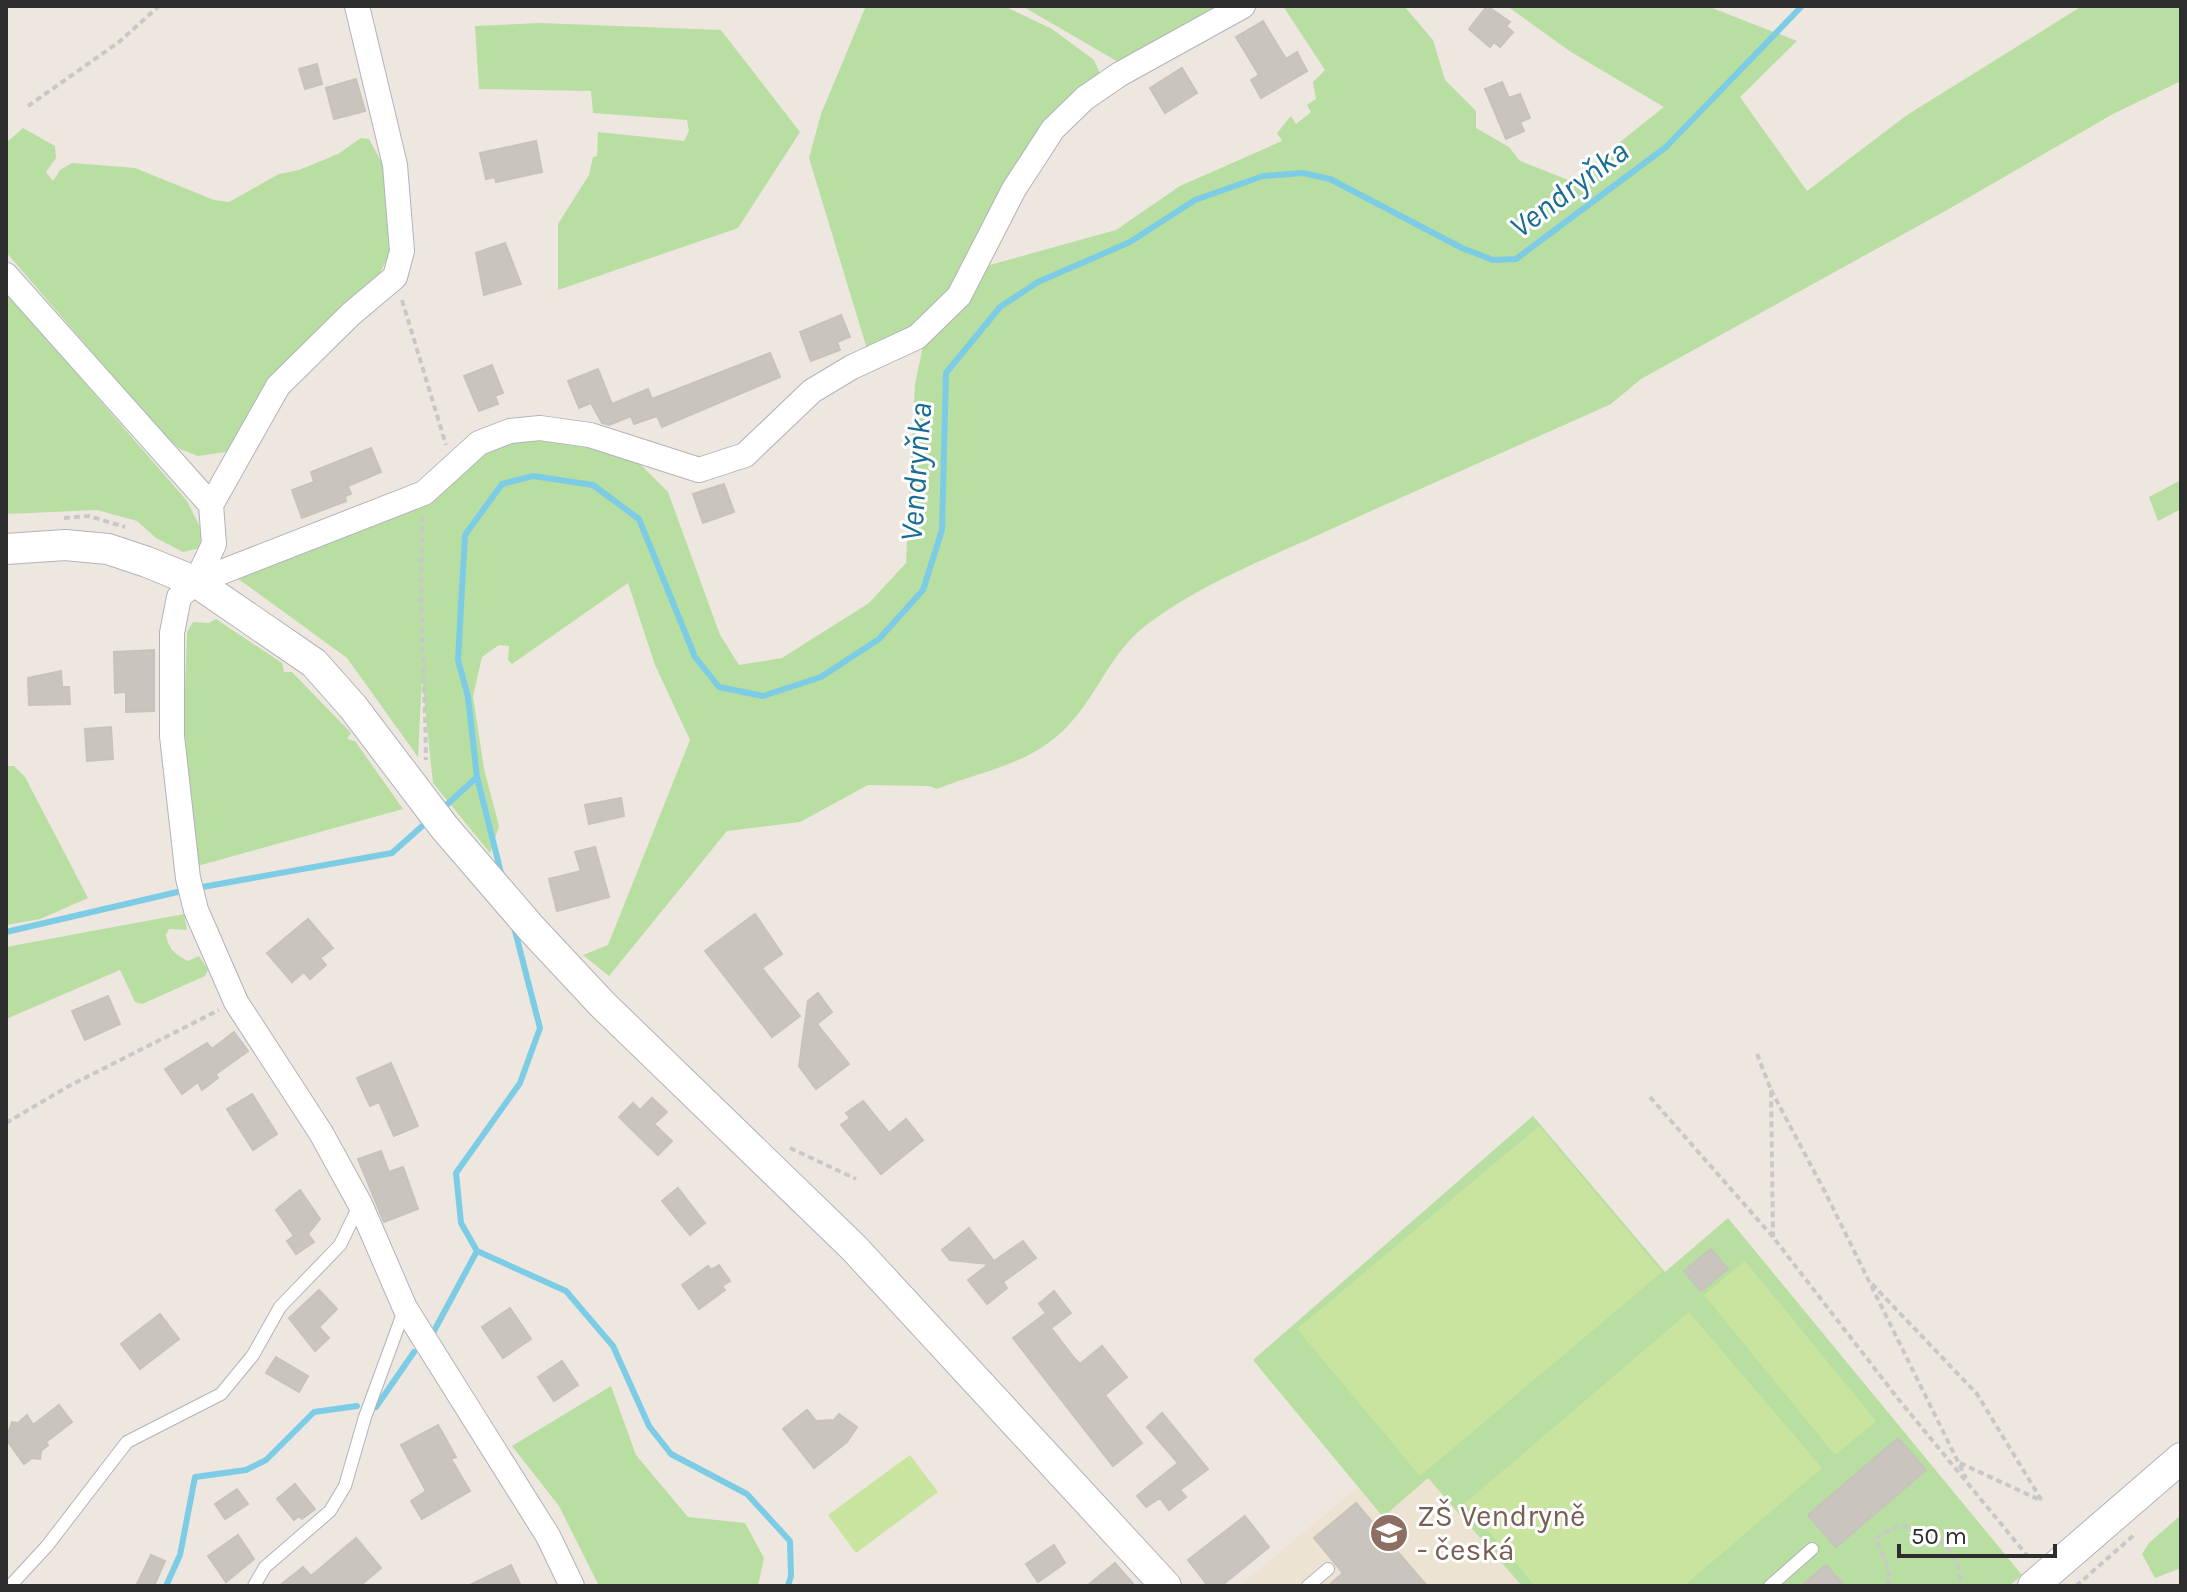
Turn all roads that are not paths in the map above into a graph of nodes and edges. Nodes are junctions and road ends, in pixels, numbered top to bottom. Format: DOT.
graph roads {
  1 [pos="357,6"];
  2 [pos="1243,6"];
  3 [pos="6,275"];
  4 [pos="211,505"];
  5 [pos="6,549"];
  6 [pos="196,582"];
  7 [pos="360,1204"];
  8 [pos="405,1308"];
  9 [pos="2181,1458"];
  10 [pos="1812,1549"];
  11 [pos="1328,1569"];
  12 [pos="2038,1582"];
  13 [pos="10,1586"];
  14 [pos="254,1586"];
  15 [pos="572,1586"];
  16 [pos="1166,1586"];
  17 [pos="1308,1586"];
  18 [pos="1770,1586"];
  1 -- 4 [label="street"];
  2 -- 6 [label="street"];
  3 -- 4 [label="street"];
  4 -- 6 [label="street"];
  5 -- 6 [label="street"];
  6 -- 7 [label="street"];
  6 -- 16 [label="street"];
  7 -- 8 [label="street"];
  7 -- 13 [label="lane"];
  8 -- 14 [label="lane"];
  8 -- 15 [label="street"];
  9 -- 12 [label="street"];
  10 -- 18 [label="lane"];
  11 -- 17 [label="lane"];
}
